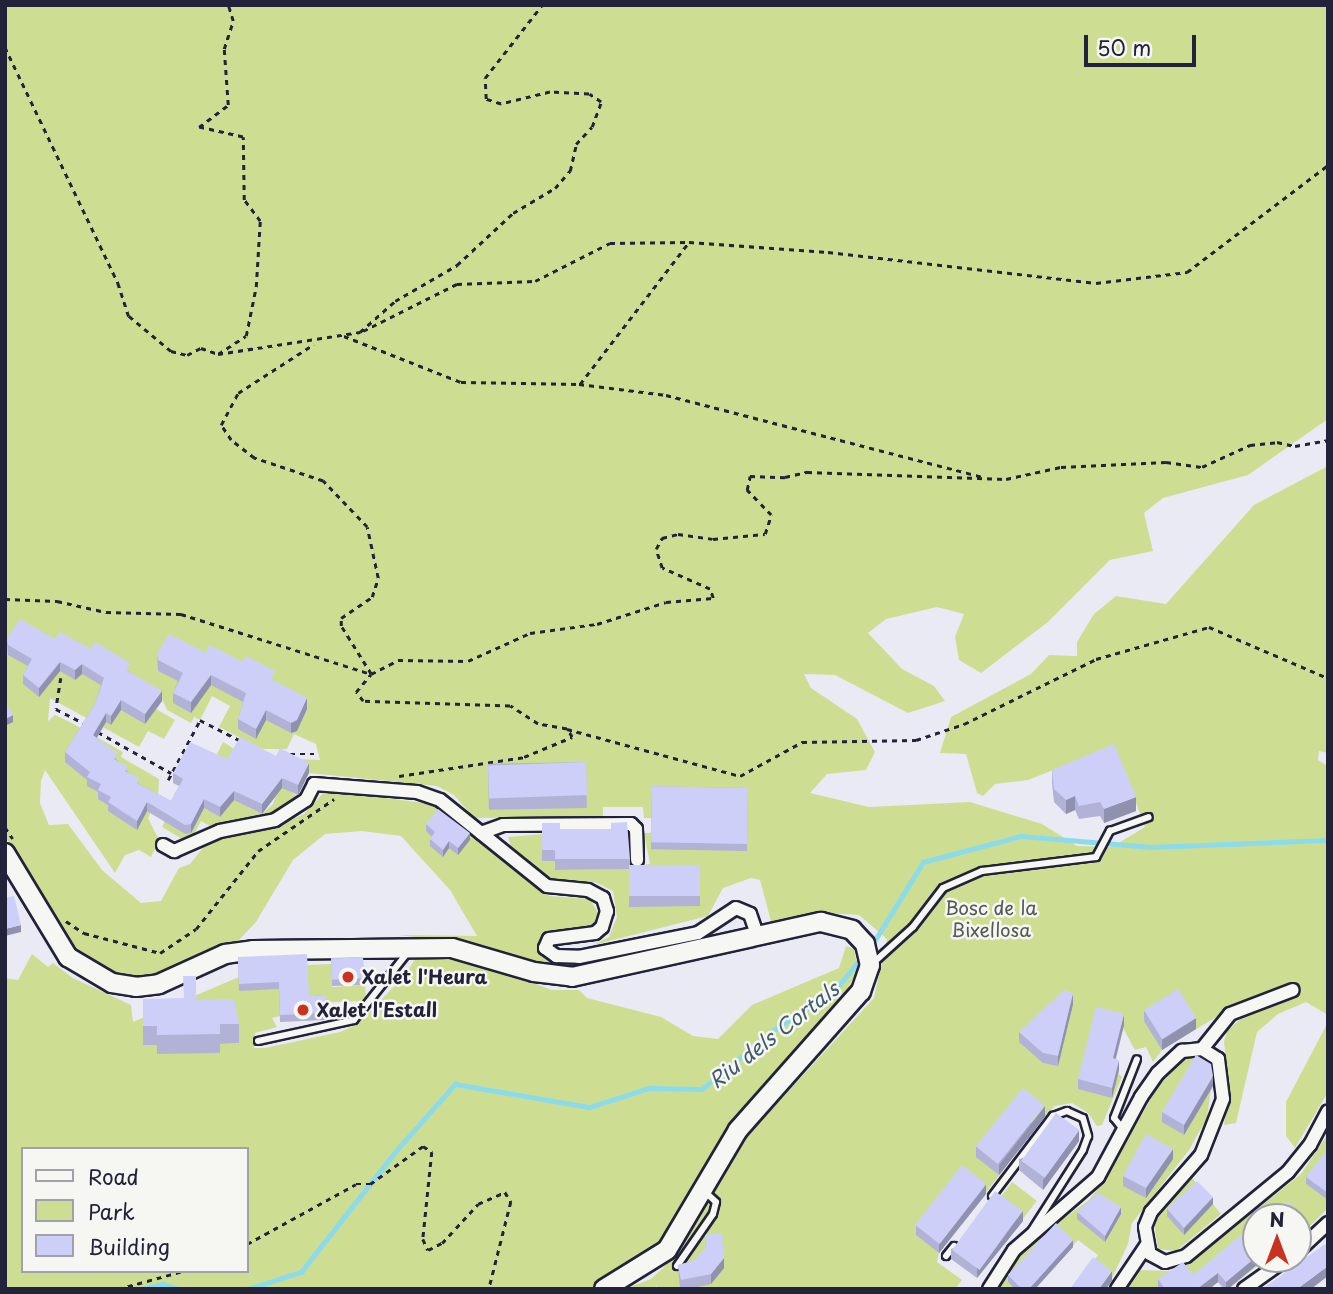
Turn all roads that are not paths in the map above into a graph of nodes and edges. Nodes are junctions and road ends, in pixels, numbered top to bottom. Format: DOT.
graph roads {
  1 [pos="1149,817"];
  2 [pos="481,833"];
  3 [pos="163,845"];
  4 [pos="12,851"];
  5 [pos="637,860"];
  6 [pos="758,937"];
  7 [pos="410,947"];
  8 [pos="870,965"];
  9 [pos="1293,990"];
  10 [pos="258,1041"];
  11 [pos="1202,1049"];
  12 [pos="1137,1059"];
  13 [pos="1328,1111"];
  14 [pos="1125,1130"];
  15 [pos="702,1190"];
  16 [pos="988,1201"];
  17 [pos="1328,1223"];
  18 [pos="963,1234"];
  19 [pos="1029,1235"];
  20 [pos="1312,1238"];
  21 [pos="1146,1246"];
  22 [pos="946,1256"];
  23 [pos="677,1266"];
  24 [pos="1266,1273"];
  25 [pos="604,1289"];
  26 [pos="989,1289"];
  27 [pos="1118,1289"];
  28 [pos="1244,1289"];
  1 -- 8 [label="lane"];
  2 -- 3 [label="street"];
  2 -- 5 [label="street"];
  2 -- 6 [label="street"];
  4 -- 7 [label="main road"];
  6 -- 7 [label="main road"];
  6 -- 8 [label="main road"];
  7 -- 10 [label="lane"];
  8 -- 15 [label="main road"];
  9 -- 11 [label="street"];
  11 -- 14 [label="street"];
  11 -- 21 [label="street"];
  12 -- 14 [label="lane"];
  13 -- 21 [label="street"];
  14 -- 19 [label="street"];
  15 -- 23 [label="lane"];
  15 -- 25 [label="main road"];
  16 -- 19 [label="lane"];
  17 -- 20 [label="street"];
  18 -- 22 [label="lane"];
  19 -- 26 [label="street"];
  21 -- 27 [label="street"];
  24 -- 28 [label="street"];
}
